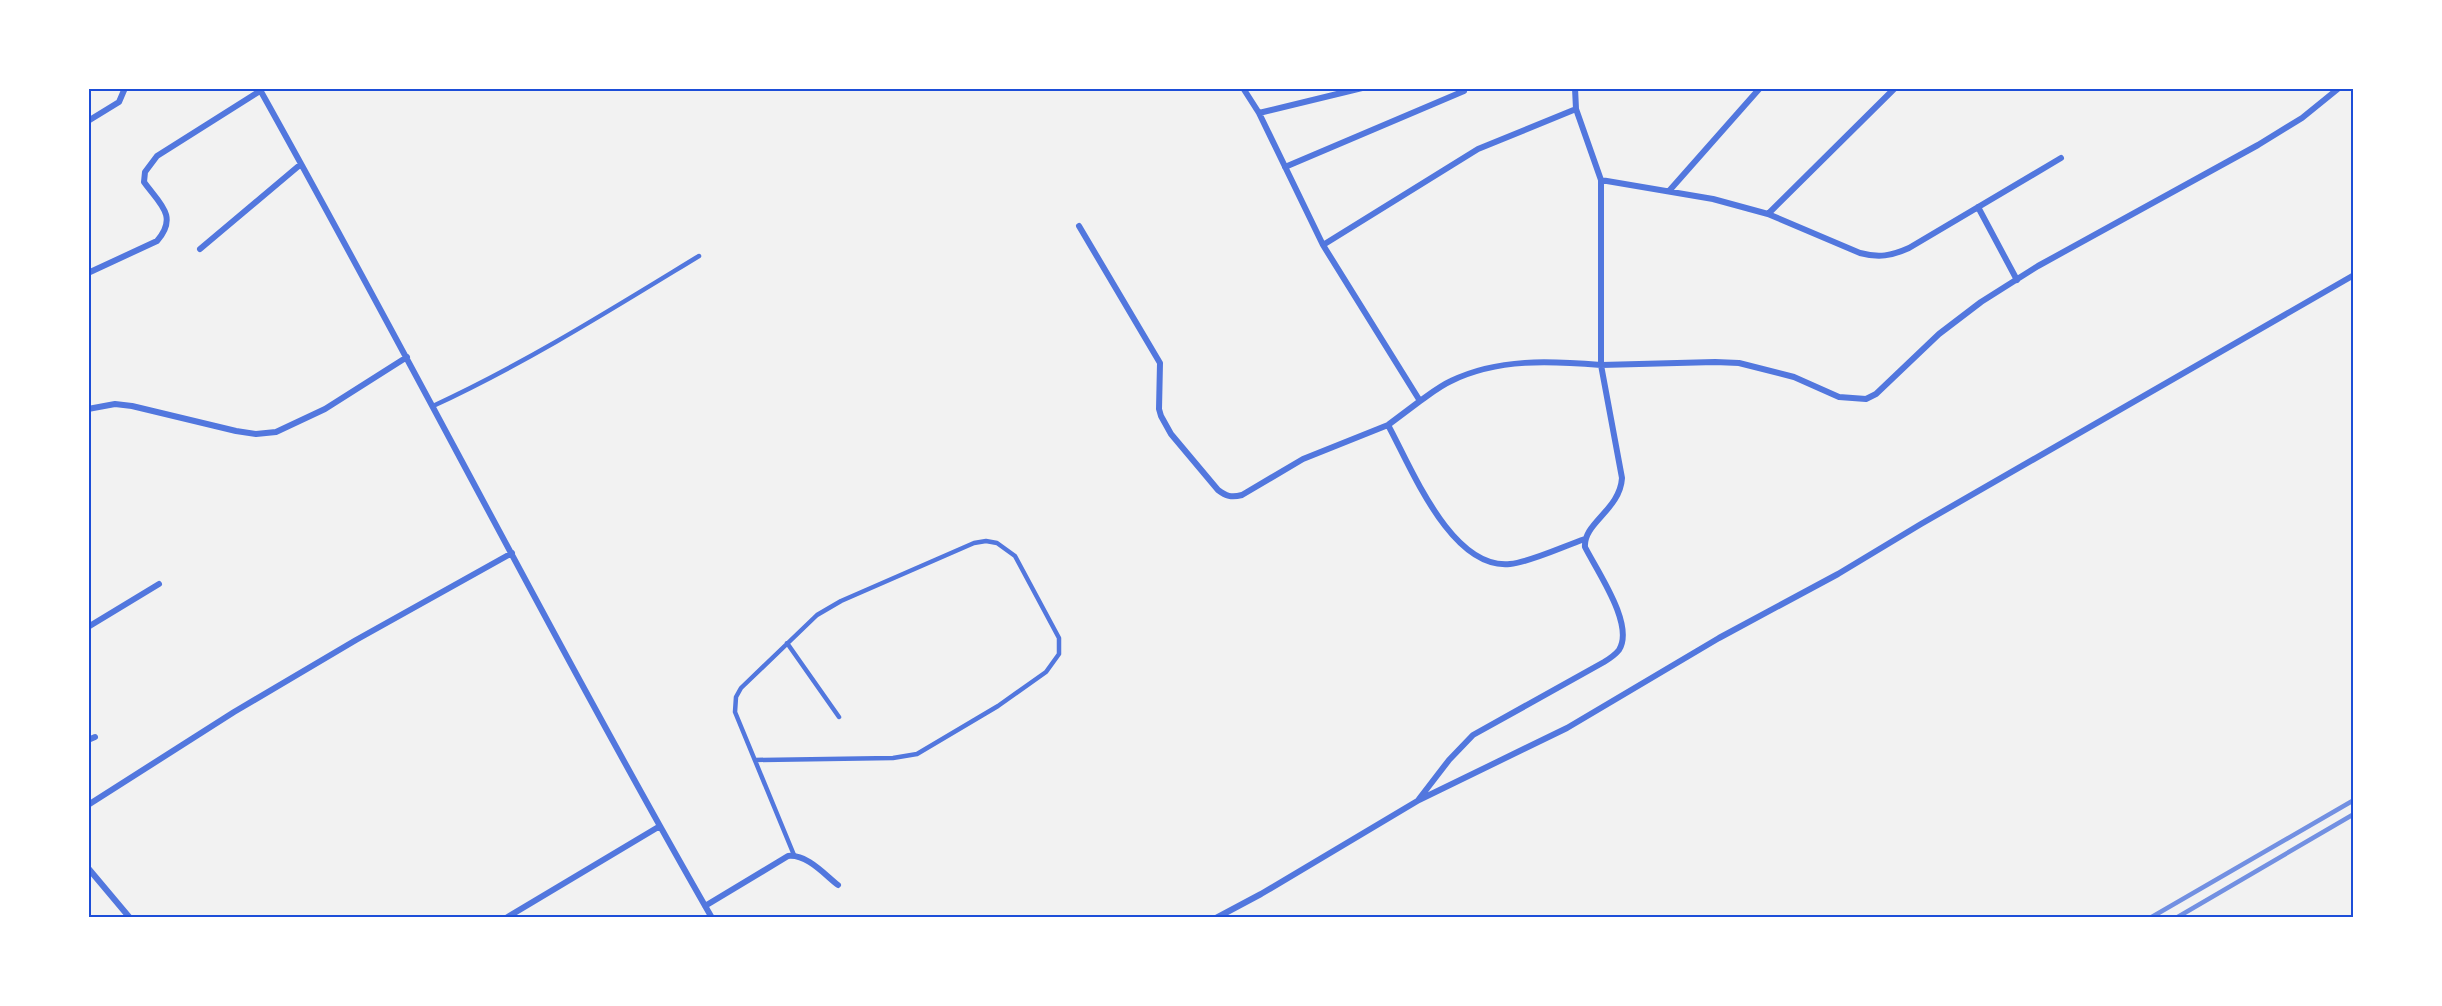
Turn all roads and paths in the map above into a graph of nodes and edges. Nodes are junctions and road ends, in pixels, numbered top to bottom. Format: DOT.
graph roads {
  1 [pos="124,88"];
  2 [pos="1243,88"];
  3 [pos="1362,88"];
  4 [pos="1575,88"];
  5 [pos="1760,88"];
  6 [pos="1895,88"];
  7 [pos="2339,88"];
  8 [pos="259,90"];
  9 [pos="1464,91"];
  10 [pos="1576,109"];
  11 [pos="1259,113"];
  12 [pos="88,121"];
  13 [pos="2061,158"];
  14 [pos="301,164"];
  15 [pos="1285,167"];
  16 [pos="1601,180"];
  17 [pos="1670,190"];
  18 [pos="1978,207"];
  19 [pos="1768,214"];
  20 [pos="1079,226"];
  21 [pos="1323,245"];
  22 [pos="200,249"];
  23 [pos="699,256"];
  24 [pos="88,273"];
  25 [pos="2354,275"];
  26 [pos="2017,280"];
  27 [pos="407,357"];
  28 [pos="1601,365"];
  29 [pos="1420,401"];
  30 [pos="433,406"];
  31 [pos="88,409"];
  32 [pos="1388,425"];
  33 [pos="1585,539"];
  34 [pos="512,554"];
  35 [pos="159,584"];
  36 [pos="88,627"];
  37 [pos="786,643"];
  38 [pos="839,717"];
  39 [pos="755,760"];
  40 [pos="1419,800"];
  41 [pos="88,805"];
  42 [pos="660,826"];
  43 [pos="794,855"];
  44 [pos="88,868"];
  45 [pos="838,885"];
  46 [pos="705,906"];
  47 [pos="130,918"];
  48 [pos="506,918"];
  49 [pos="712,918"];
  50 [pos="1216,918"];
  1 -- 12 [label="street"];
  2 -- 11 [label="street"];
  3 -- 11 [label="street"];
  4 -- 10 [label="street"];
  5 -- 17 [label="street"];
  6 -- 19 [label="street"];
  7 -- 26 [label="street"];
  8 -- 14 [label="street"];
  8 -- 24 [label="street"];
  9 -- 15 [label="street"];
  10 -- 16 [label="street"];
  10 -- 21 [label="street"];
  11 -- 15 [label="street"];
  13 -- 18 [label="street"];
  14 -- 22 [label="street"];
  14 -- 27 [label="street"];
  15 -- 21 [label="street"];
  16 -- 17 [label="street"];
  16 -- 28 [label="street"];
  17 -- 19 [label="street"];
  18 -- 19 [label="street"];
  18 -- 26 [label="street"];
  20 -- 32 [label="street"];
  21 -- 29 [label="street"];
  23 -- 30 [label="lane"];
  25 -- 40 [label="street"];
  26 -- 28 [label="street"];
  27 -- 30 [label="street"];
  27 -- 31 [label="street"];
  28 -- 29 [label="street"];
  28 -- 33 [label="street"];
  29 -- 32 [label="street"];
  30 -- 34 [label="street"];
  32 -- 33 [label="street"];
  33 -- 40 [label="street"];
  34 -- 41 [label="street"];
  34 -- 42 [label="street"];
  35 -- 36 [label="street"];
  37 -- 38 [label="lane"];
  37 -- 39 [label="lane"];
  37 -- 39 [label="lane"];
  39 -- 43 [label="lane"];
  40 -- 50 [label="street"];
  42 -- 46 [label="street"];
  42 -- 48 [label="street"];
  43 -- 45 [label="street"];
  43 -- 46 [label="street"];
  44 -- 47 [label="street"];
  46 -- 49 [label="street"];
}
